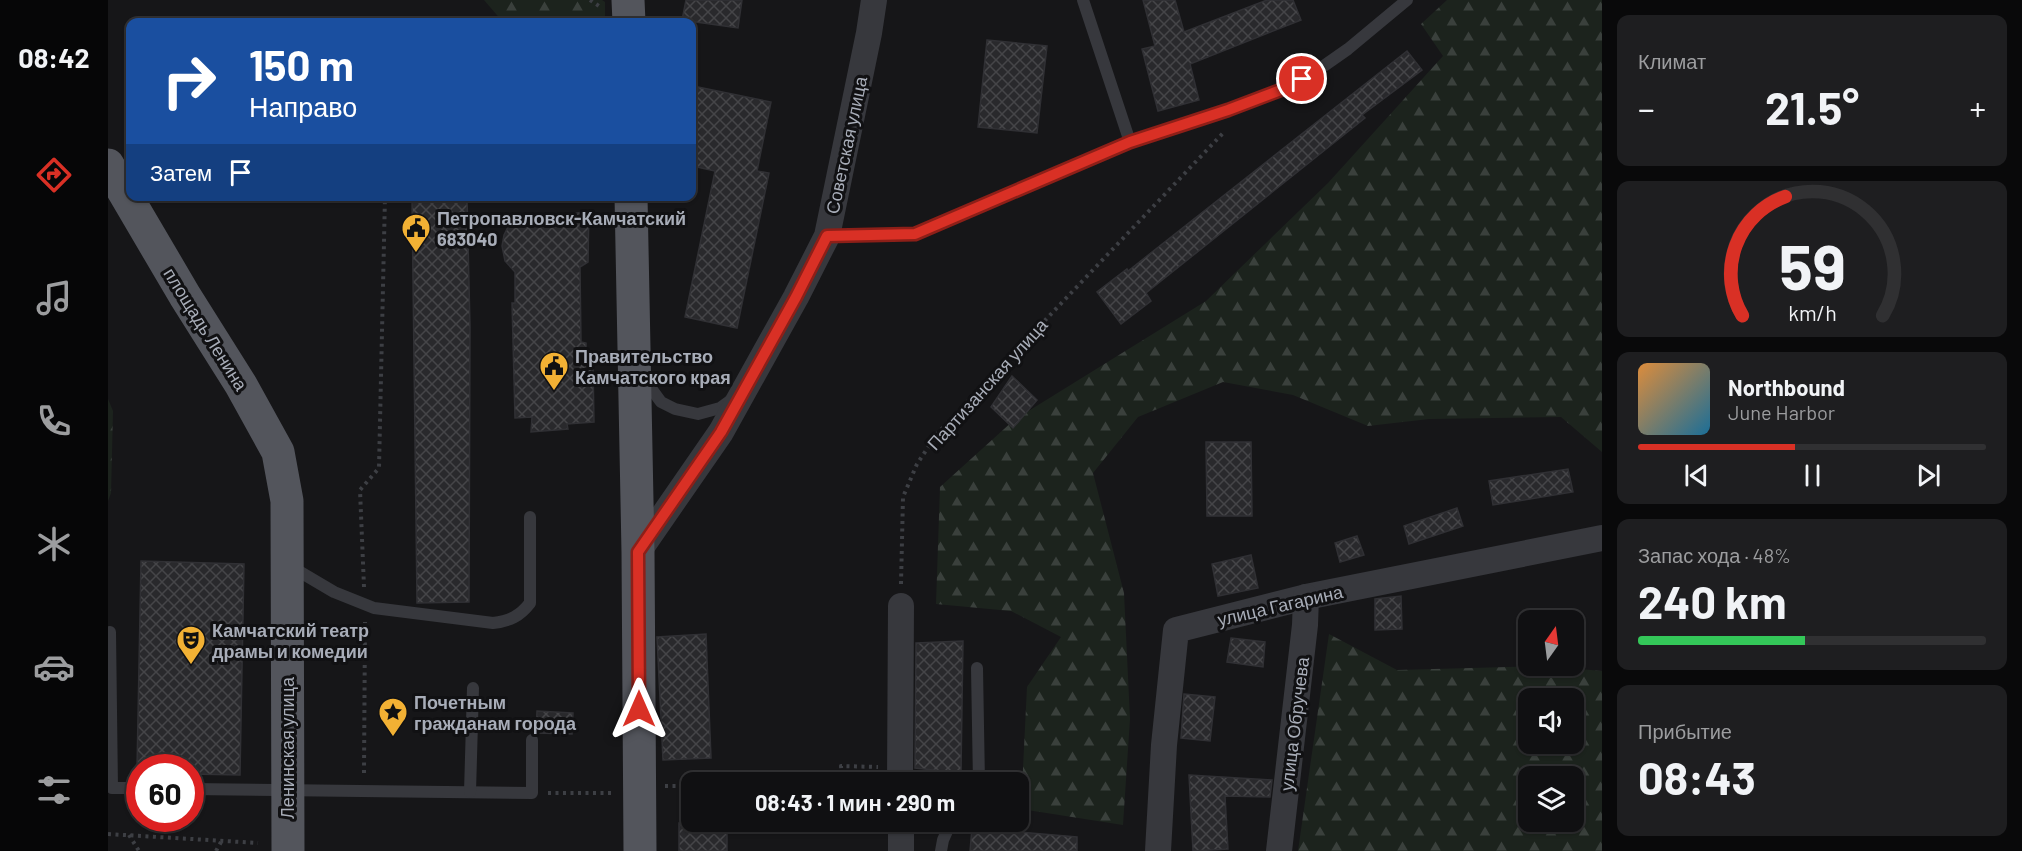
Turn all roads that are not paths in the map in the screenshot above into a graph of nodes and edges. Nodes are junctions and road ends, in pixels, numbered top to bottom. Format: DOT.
graph roads {
  1 [pos="628,0"];
  2 [pos="874,0"];
  3 [pos="1083,0"];
  4 [pos="1407,0"];
  5 [pos="629,18"];
  6 [pos="1130,142"];
  7 [pos="108,165"];
  8 [pos="126,196"];
  9 [pos="129,201"];
  10 [pos="631,201"];
  11 [pos="827,236"];
  12 [pos="634,367"];
  13 [pos="744,389"];
  14 [pos="287,501"];
  15 [pos="530,517"];
  16 [pos="1602,538"];
  17 [pos="638,552"];
  18 [pos="286,563"];
  19 [pos="1306,597"];
  20 [pos="901,606"];
  21 [pos="110,632"];
  22 [pos="977,668"];
  23 [pos="473,688"];
  24 [pos="532,740"];
  25 [pos="900,772"];
  26 [pos="979,772"];
  27 [pos="126,788"];
  28 [pos="204,789"];
  29 [pos="288,790"];
  30 [pos="470,792"];
  31 [pos="901,832"];
  32 [pos="948,832"];
  33 [pos="273,847"];
  34 [pos="640,851"];
  35 [pos="901,851"];
  36 [pos="941,851"];
  37 [pos="1158,851"];
  38 [pos="1279,851"];
  1 -- 5 [label="main road"];
  2 -- 11 [label="street, Советская улица"];
  3 -- 6 [label="lane"];
  4 -- 6 [label="lane"];
  6 -- 11 [label="lane"];
  7 -- 8 [label="main road, площадь Ленина"];
  9 -- 14 [label="main road, площадь Ленина"];
  10 -- 12 [label="main road"];
  11 -- 13 [label="street, Советская улица"];
  12 -- 13 [label="lane"];
  12 -- 17 [label="main road"];
  13 -- 17 [label="street, Советская улица"];
  14 -- 18 [label="main road, Ленинская улица"];
  15 -- 18 [label="lane"];
  16 -- 19 [label="street, улица Гагарина"];
  17 -- 34 [label="main road"];
  18 -- 29 [label="main road, Ленинская улица"];
  19 -- 37 [label="street, улица Гагарина"];
  19 -- 38 [label="street, улица Обручева"];
  20 -- 25 [label="street"];
  21 -- 27 [label="lane"];
  22 -- 26 [label="lane"];
  23 -- 30 [label="lane"];
  24 -- 30 [label="lane"];
  28 -- 29 [label="lane"];
  29 -- 30 [label="lane"];
  29 -- 33 [label="main road, Ленинская улица"];
  31 -- 35 [label="street"];
  32 -- 36 [label="lane"];
}
